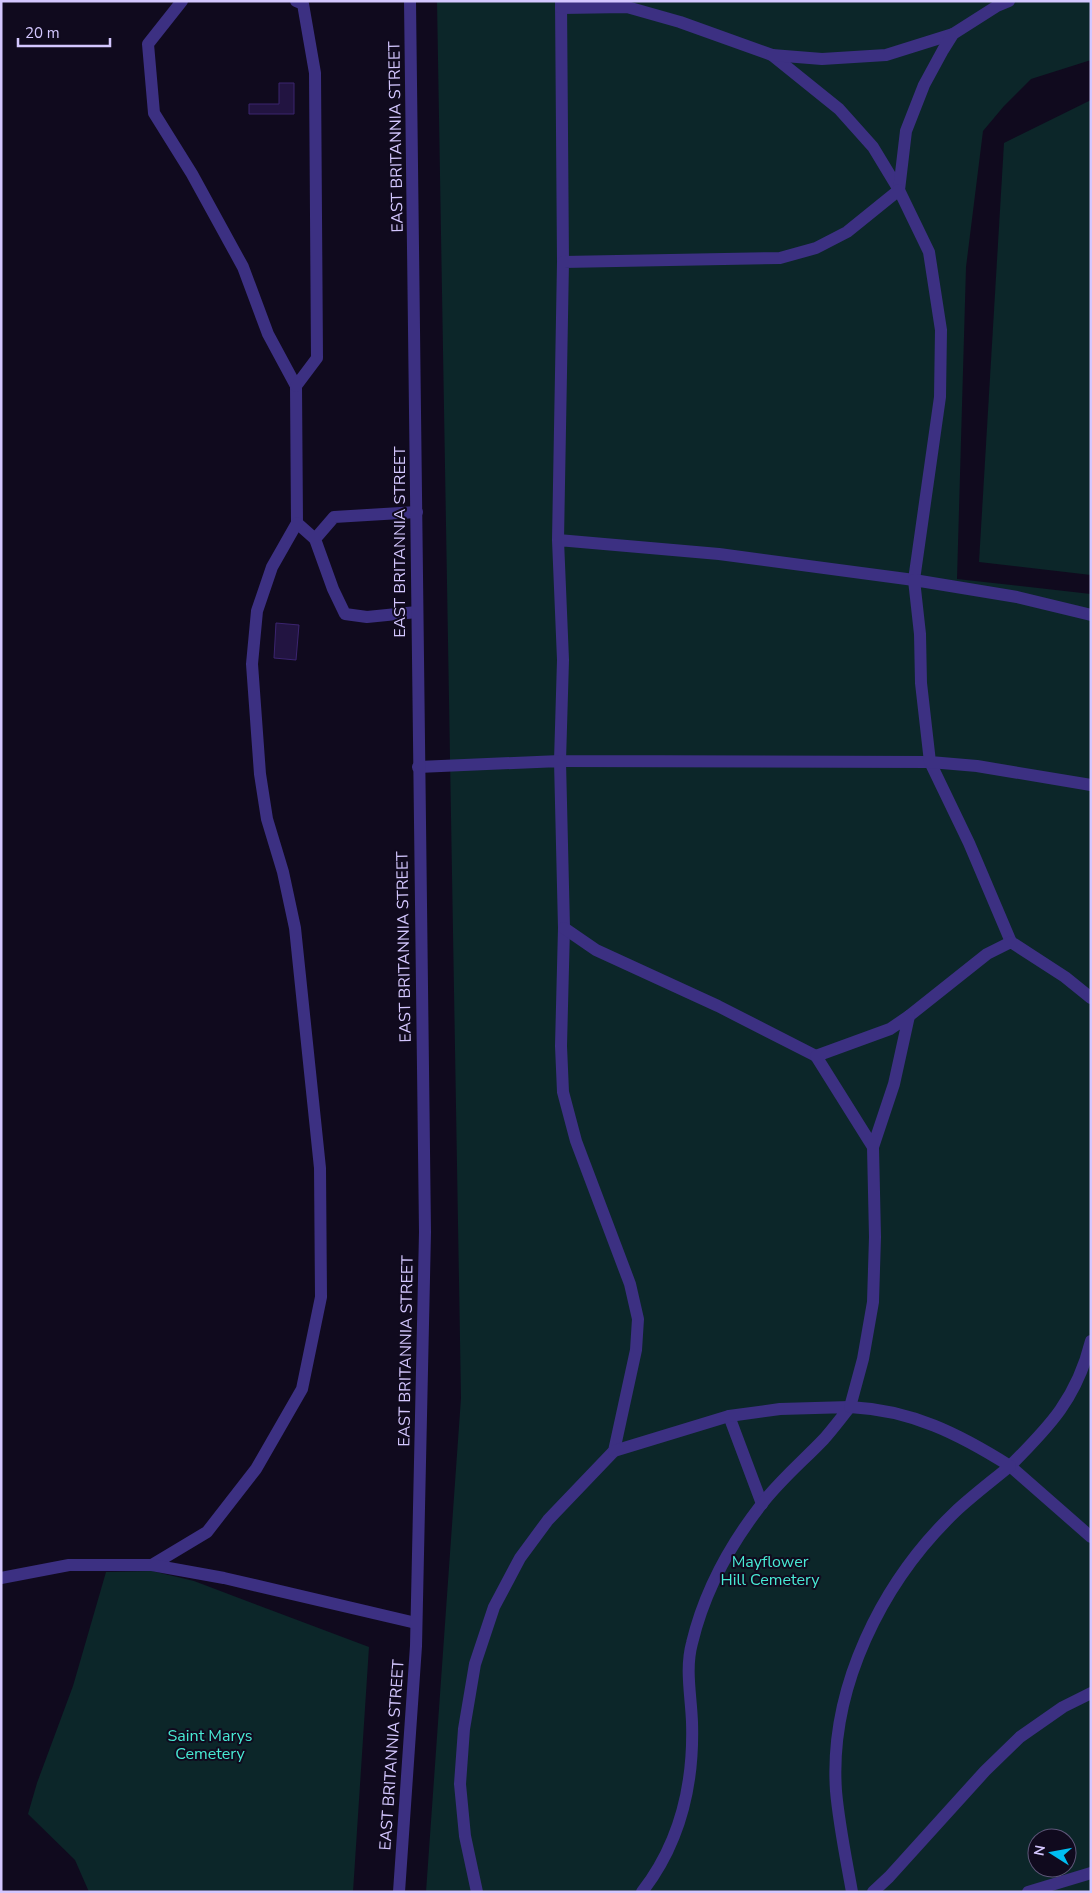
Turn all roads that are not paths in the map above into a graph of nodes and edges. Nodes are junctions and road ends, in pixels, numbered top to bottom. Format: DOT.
graph roads {
  1 [pos="182,1"];
  2 [pos="296,1"];
  3 [pos="410,1"];
  4 [pos="1009,1"];
  5 [pos="561,5"];
  6 [pos="953,34"];
  7 [pos="772,55"];
  8 [pos="899,190"];
  9 [pos="563,262"];
  10 [pos="296,386"];
  11 [pos="417,512"];
  12 [pos="297,523"];
  13 [pos="315,539"];
  14 [pos="558,540"];
  15 [pos="914,580"];
  16 [pos="417,612"];
  17 [pos="1091,615"];
  18 [pos="560,761"];
  19 [pos="930,762"];
  20 [pos="418,767"];
  21 [pos="1091,785"];
  22 [pos="564,928"];
  23 [pos="1011,942"];
  24 [pos="1091,998"];
  25 [pos="909,1016"];
  26 [pos="816,1056"];
  27 [pos="872,1147"];
  28 [pos="1091,1341"];
  29 [pos="850,1407"];
  30 [pos="729,1416"];
  31 [pos="614,1451"];
  32 [pos="1010,1466"];
  33 [pos="762,1504"];
  34 [pos="1091,1537"];
  35 [pos="152,1565"];
  36 [pos="1,1578"];
  37 [pos="416,1623"];
  38 [pos="1091,1693"];
  39 [pos="1091,1872"];
  40 [pos="399,1892"];
  41 [pos="477,1892"];
  42 [pos="642,1892"];
  43 [pos="852,1892"];
  44 [pos="873,1892"];
  45 [pos="1028,1892"];
  1 -- 10 [label="street"];
  2 -- 10 [label="street"];
  3 -- 11 [label="street, EAST BRITANNIA STREET"];
  4 -- 6 [label="street"];
  5 -- 7 [label="street"];
  5 -- 9 [label="street"];
  6 -- 7 [label="street"];
  6 -- 8 [label="street"];
  7 -- 8 [label="street"];
  8 -- 9 [label="street"];
  8 -- 15 [label="street"];
  9 -- 14 [label="street"];
  10 -- 12 [label="street"];
  11 -- 13 [label="street"];
  11 -- 16 [label="street, EAST BRITANNIA STREET"];
  12 -- 13 [label="street"];
  12 -- 35 [label="street"];
  13 -- 16 [label="street"];
  14 -- 15 [label="street"];
  14 -- 18 [label="street"];
  15 -- 17 [label="street"];
  15 -- 19 [label="street"];
  16 -- 20 [label="street, EAST BRITANNIA STREET"];
  18 -- 19 [label="street"];
  18 -- 20 [label="street"];
  18 -- 22 [label="street"];
  19 -- 21 [label="street"];
  19 -- 23 [label="street"];
  20 -- 37 [label="street, EAST BRITANNIA STREET"];
  22 -- 26 [label="street"];
  22 -- 31 [label="street"];
  23 -- 24 [label="street"];
  23 -- 25 [label="street"];
  25 -- 26 [label="street"];
  25 -- 27 [label="street"];
  26 -- 27 [label="street"];
  27 -- 29 [label="street"];
  28 -- 32 [label="street"];
  29 -- 30 [label="street"];
  29 -- 32 [label="street"];
  29 -- 33 [label="street"];
  30 -- 31 [label="street"];
  30 -- 33 [label="street"];
  31 -- 41 [label="street"];
  32 -- 34 [label="street"];
  32 -- 43 [label="street"];
  33 -- 42 [label="street"];
  35 -- 36 [label="street"];
  35 -- 37 [label="street"];
  37 -- 40 [label="street, EAST BRITANNIA STREET"];
  38 -- 44 [label="street"];
  39 -- 45 [label="street"];
}
